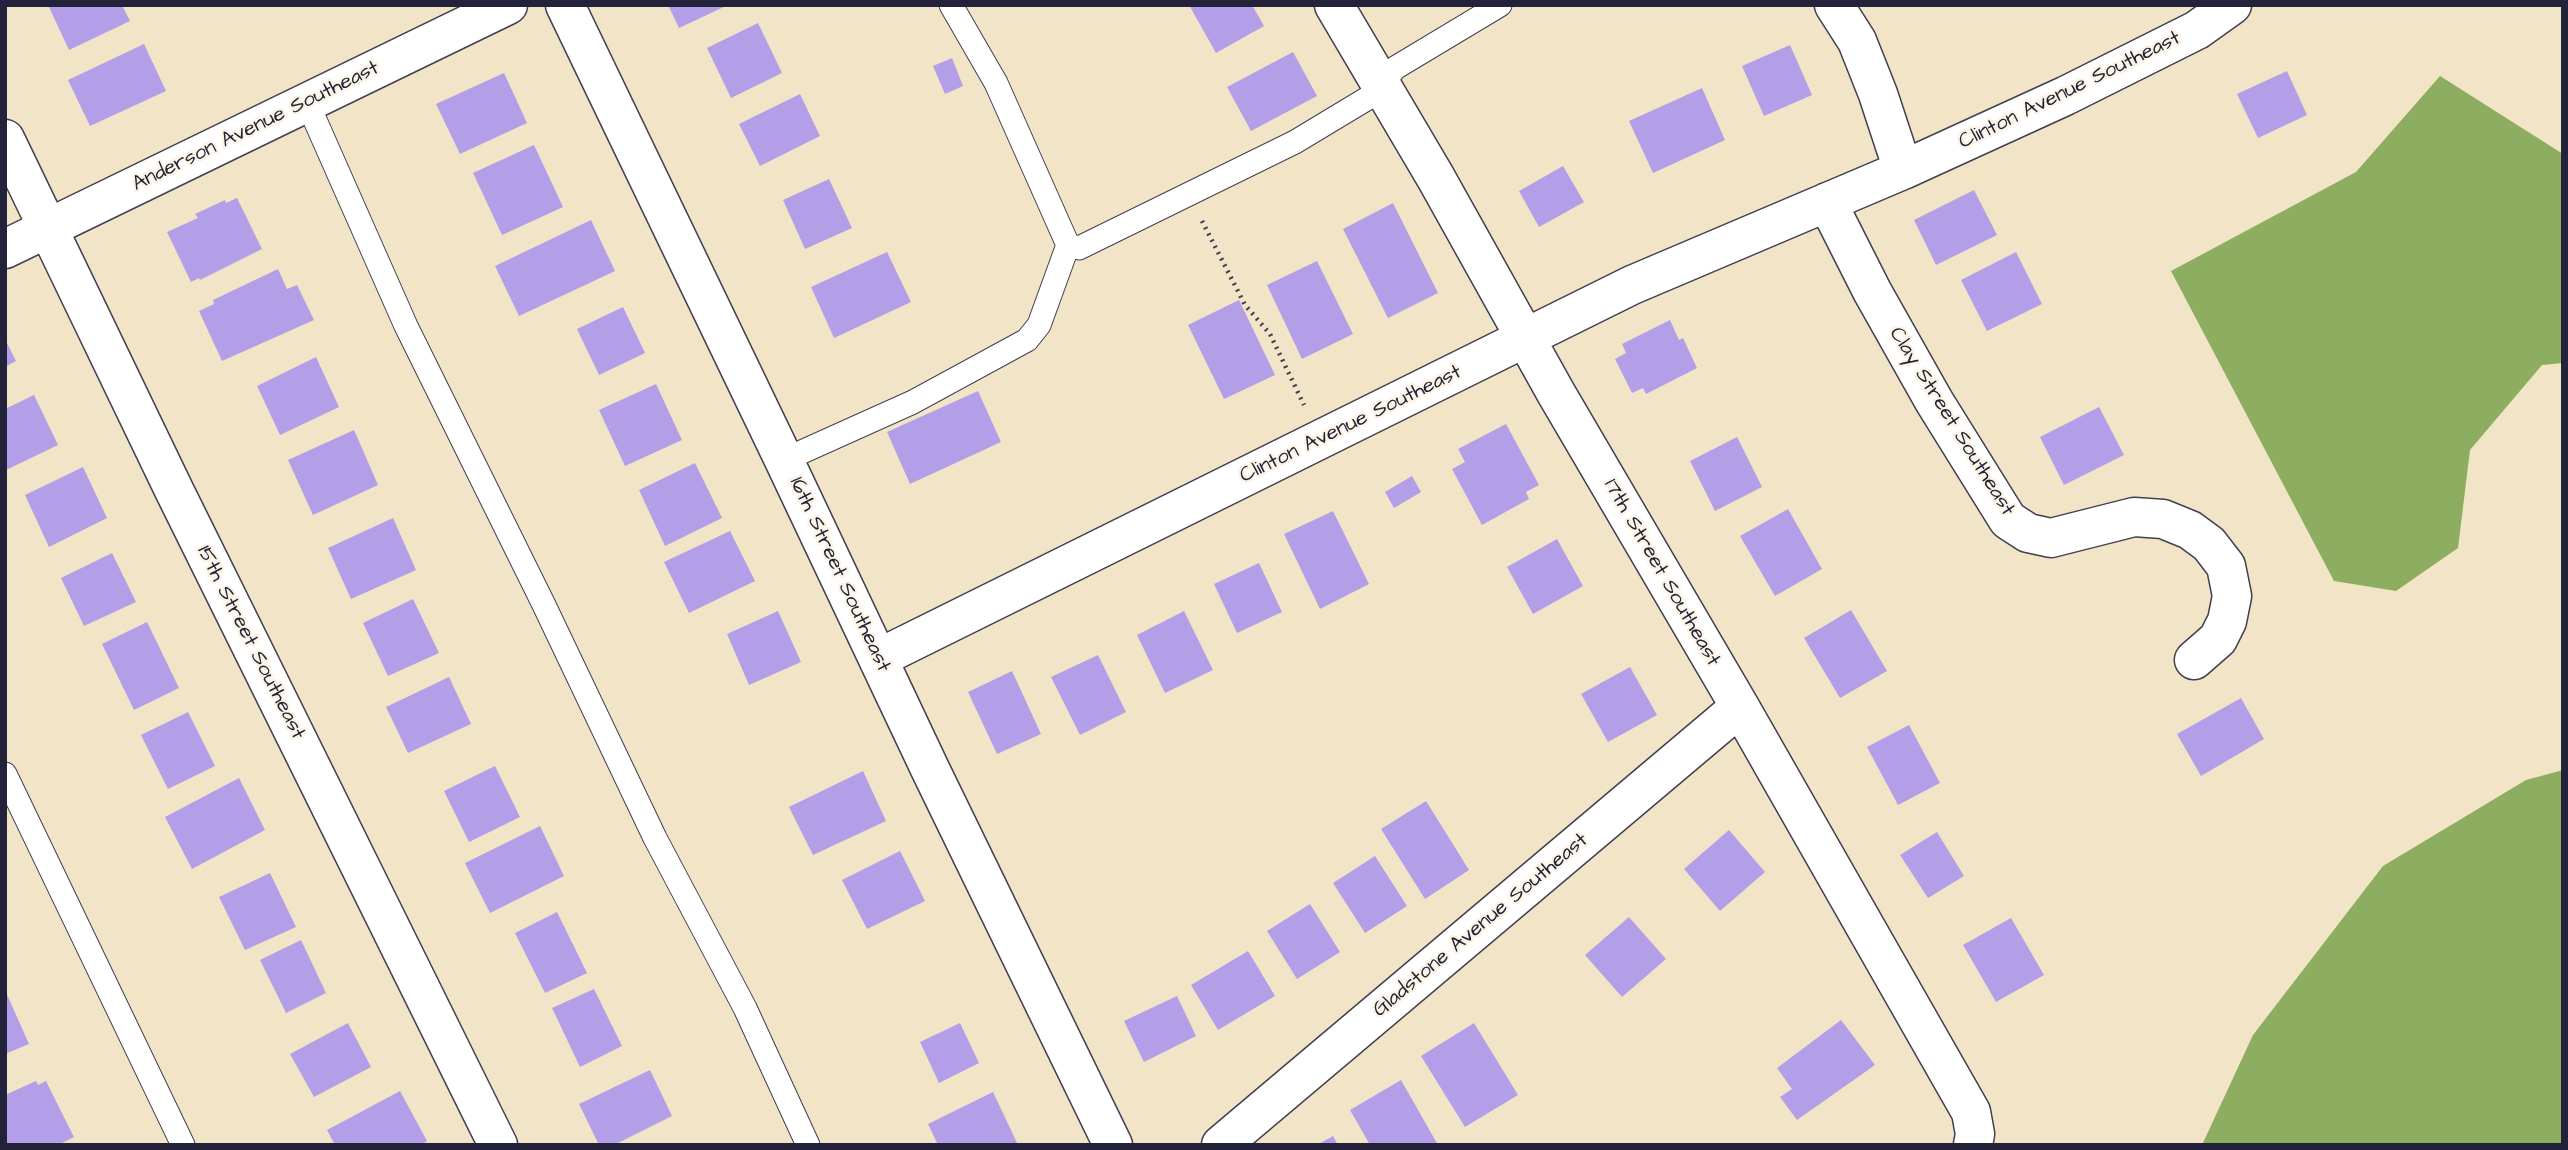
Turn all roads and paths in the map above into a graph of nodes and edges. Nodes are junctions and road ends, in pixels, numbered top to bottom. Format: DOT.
graph roads {
  1 [pos="508,5"];
  2 [pos="565,5"];
  3 [pos="951,5"];
  4 [pos="1334,5"];
  5 [pos="1500,5"];
  6 [pos="1834,5"];
  7 [pos="2232,5"];
  8 [pos="1382,87"];
  9 [pos="307,102"];
  10 [pos="5,139"];
  11 [pos="1903,170"];
  12 [pos="1189,195"];
  13 [pos="1827,202"];
  14 [pos="49,228"];
  15 [pos="1068,245"];
  16 [pos="5,249"];
  17 [pos="1526,338"];
  18 [pos="1321,440"];
  19 [pos="784,460"];
  20 [pos="879,658"];
  21 [pos="2193,660"];
  22 [pos="1740,707"];
  23 [pos="5,774"];
  24 [pos="183,1145"];
  25 [pos="498,1145"];
  26 [pos="808,1145"];
  27 [pos="1113,1145"];
  28 [pos="1221,1145"];
  29 [pos="1973,1145"];
  1 -- 9 [label="street, Anderson Avenue Southeast"];
  2 -- 19 [label="street, 16th Street Southeast"];
  3 -- 15 [label="lane"];
  4 -- 8 [label="street, 17th Street Southeast"];
  5 -- 8 [label="lane"];
  6 -- 11 [label="street"];
  7 -- 11 [label="street, Clinton Avenue Southeast"];
  8 -- 12 [label="lane"];
  8 -- 17 [label="street, 17th Street Southeast"];
  9 -- 14 [label="street, Anderson Avenue Southeast"];
  9 -- 26 [label="lane"];
  10 -- 14 [label="street, 15th Street Southeast"];
  11 -- 13 [label="street, Clinton Avenue Southeast"];
  12 -- 15 [label="lane"];
  12 -- 18 [label="path"];
  13 -- 17 [label="street, Clinton Avenue Southeast"];
  13 -- 21 [label="street, Clay Street Southeast"];
  14 -- 16 [label="street, Anderson Avenue Southeast"];
  14 -- 25 [label="street, 15th Street Southeast"];
  15 -- 19 [label="lane"];
  17 -- 18 [label="street, Clinton Avenue Southeast"];
  17 -- 22 [label="street, 17th Street Southeast"];
  18 -- 20 [label="street, Clinton Avenue Southeast"];
  19 -- 20 [label="street, 16th Street Southeast"];
  20 -- 27 [label="street, 16th Street Southeast"];
  22 -- 28 [label="street, Gladstone Avenue Southeast"];
  22 -- 29 [label="street, 17th Street Southeast"];
  23 -- 24 [label="lane"];
}
